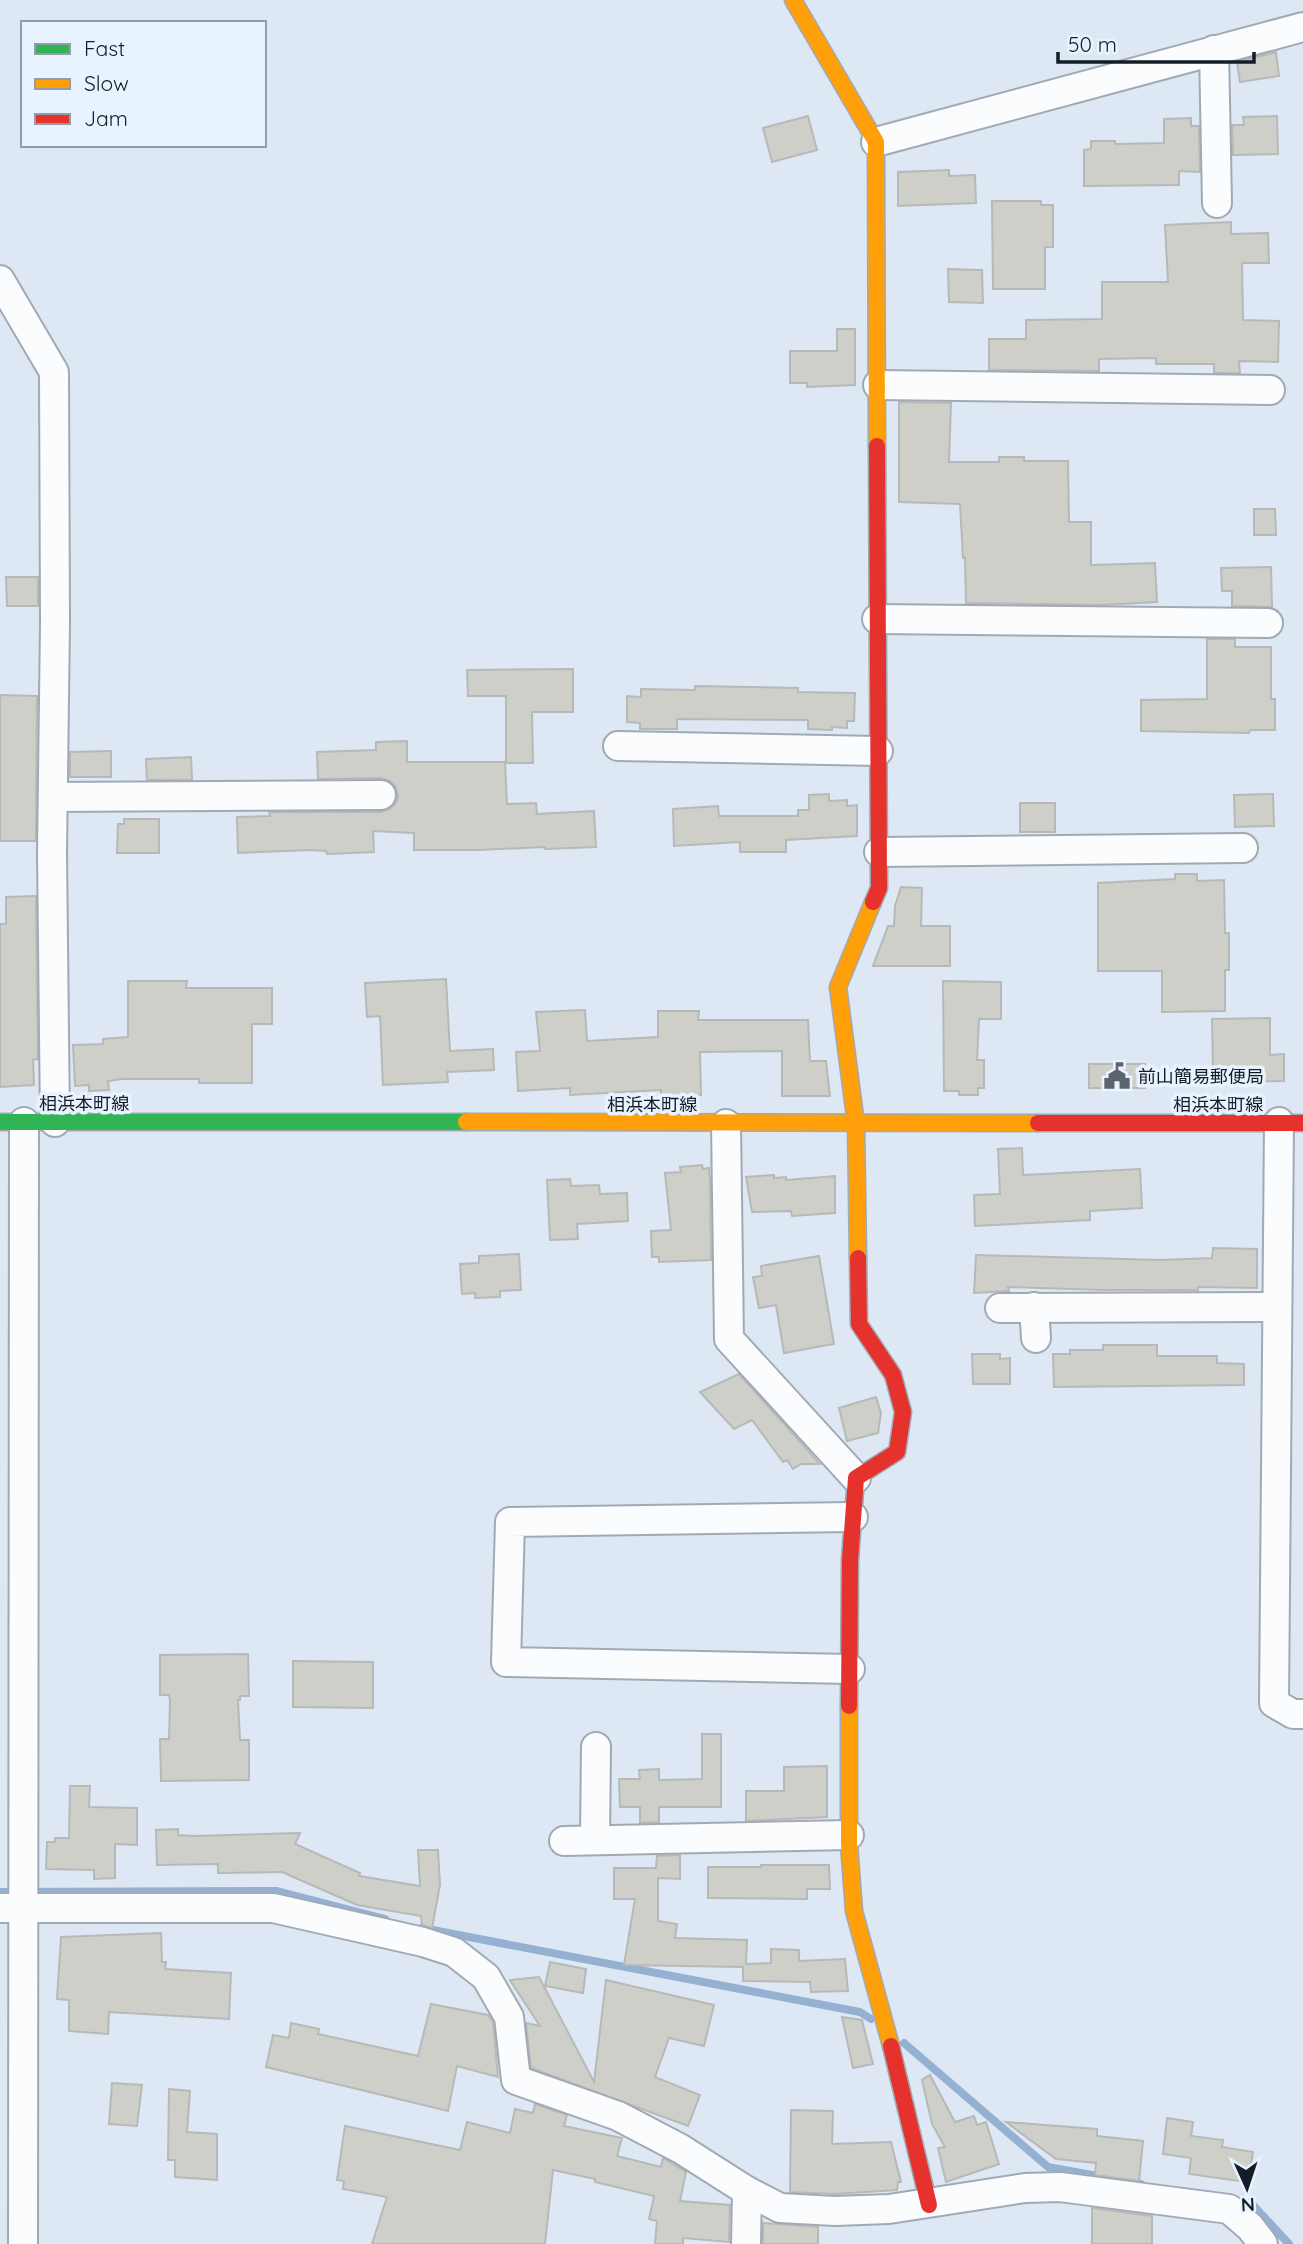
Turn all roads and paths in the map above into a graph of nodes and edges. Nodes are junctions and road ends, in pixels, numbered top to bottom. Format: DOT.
graph roads {
  1 [pos="793,0"];
  2 [pos="1303,27"];
  3 [pos="1214,50"];
  4 [pos="876,142"];
  5 [pos="1217,203"];
  6 [pos="0,280"];
  7 [pos="878,385"];
  8 [pos="1270,390"];
  9 [pos="877,619"];
  10 [pos="1268,623"];
  11 [pos="618,746"];
  12 [pos="878,751"];
  13 [pos="381,795"];
  14 [pos="53,797"];
  15 [pos="1243,848"];
  16 [pos="879,852"];
  17 [pos="12,1122"];
  18 [pos="55,1122"];
  19 [pos="1291,1123"];
  20 [pos="726,1124"];
  21 [pos="856,1124"];
  22 [pos="1034,1307"];
  23 [pos="1277,1307"];
  24 [pos="1000,1308"];
  25 [pos="1036,1338"];
  26 [pos="856,1478"];
  27 [pos="853,1517"];
  28 [pos="849,1669"];
  29 [pos="1303,1714"];
  30 [pos="596,1747"];
  31 [pos="849,1835"];
  32 [pos="595,1840"];
  33 [pos="564,1841"];
  34 [pos="12,1908"];
  35 [pos="747,2191"];
  36 [pos="929,2205"];
  37 [pos="23,2244"];
  38 [pos="746,2244"];
  39 [pos="1263,2244"];
  1 -- 4 [label="street"];
  2 -- 3 [label="street"];
  3 -- 4 [label="street"];
  3 -- 5 [label="street"];
  4 -- 7 [label="street"];
  6 -- 14 [label="street"];
  7 -- 8 [label="street"];
  7 -- 9 [label="street"];
  9 -- 10 [label="street"];
  9 -- 12 [label="street"];
  11 -- 12 [label="street"];
  12 -- 16 [label="street"];
  13 -- 14 [label="street"];
  14 -- 18 [label="street"];
  15 -- 16 [label="street"];
  16 -- 21 [label="street"];
  17 -- 18 [label="street, 相浜本町線"];
  17 -- 34 [label="street"];
  18 -- 20 [label="street, 相浜本町線"];
  19 -- 21 [label="street, 相浜本町線"];
  19 -- 23 [label="street"];
  20 -- 21 [label="street, 相浜本町線"];
  20 -- 26 [label="street"];
  21 -- 26 [label="street"];
  22 -- 23 [label="street"];
  22 -- 24 [label="street"];
  22 -- 25 [label="street"];
  23 -- 29 [label="street"];
  26 -- 27 [label="street"];
  27 -- 28 [label="street"];
  27 -- 28 [label="street"];
  28 -- 31 [label="street"];
  30 -- 32 [label="street"];
  31 -- 32 [label="street"];
  31 -- 36 [label="street"];
  32 -- 33 [label="street"];
  34 -- 35 [label="street"];
  34 -- 37 [label="street"];
  35 -- 36 [label="street"];
  35 -- 38 [label="street"];
  36 -- 39 [label="street"];
}
